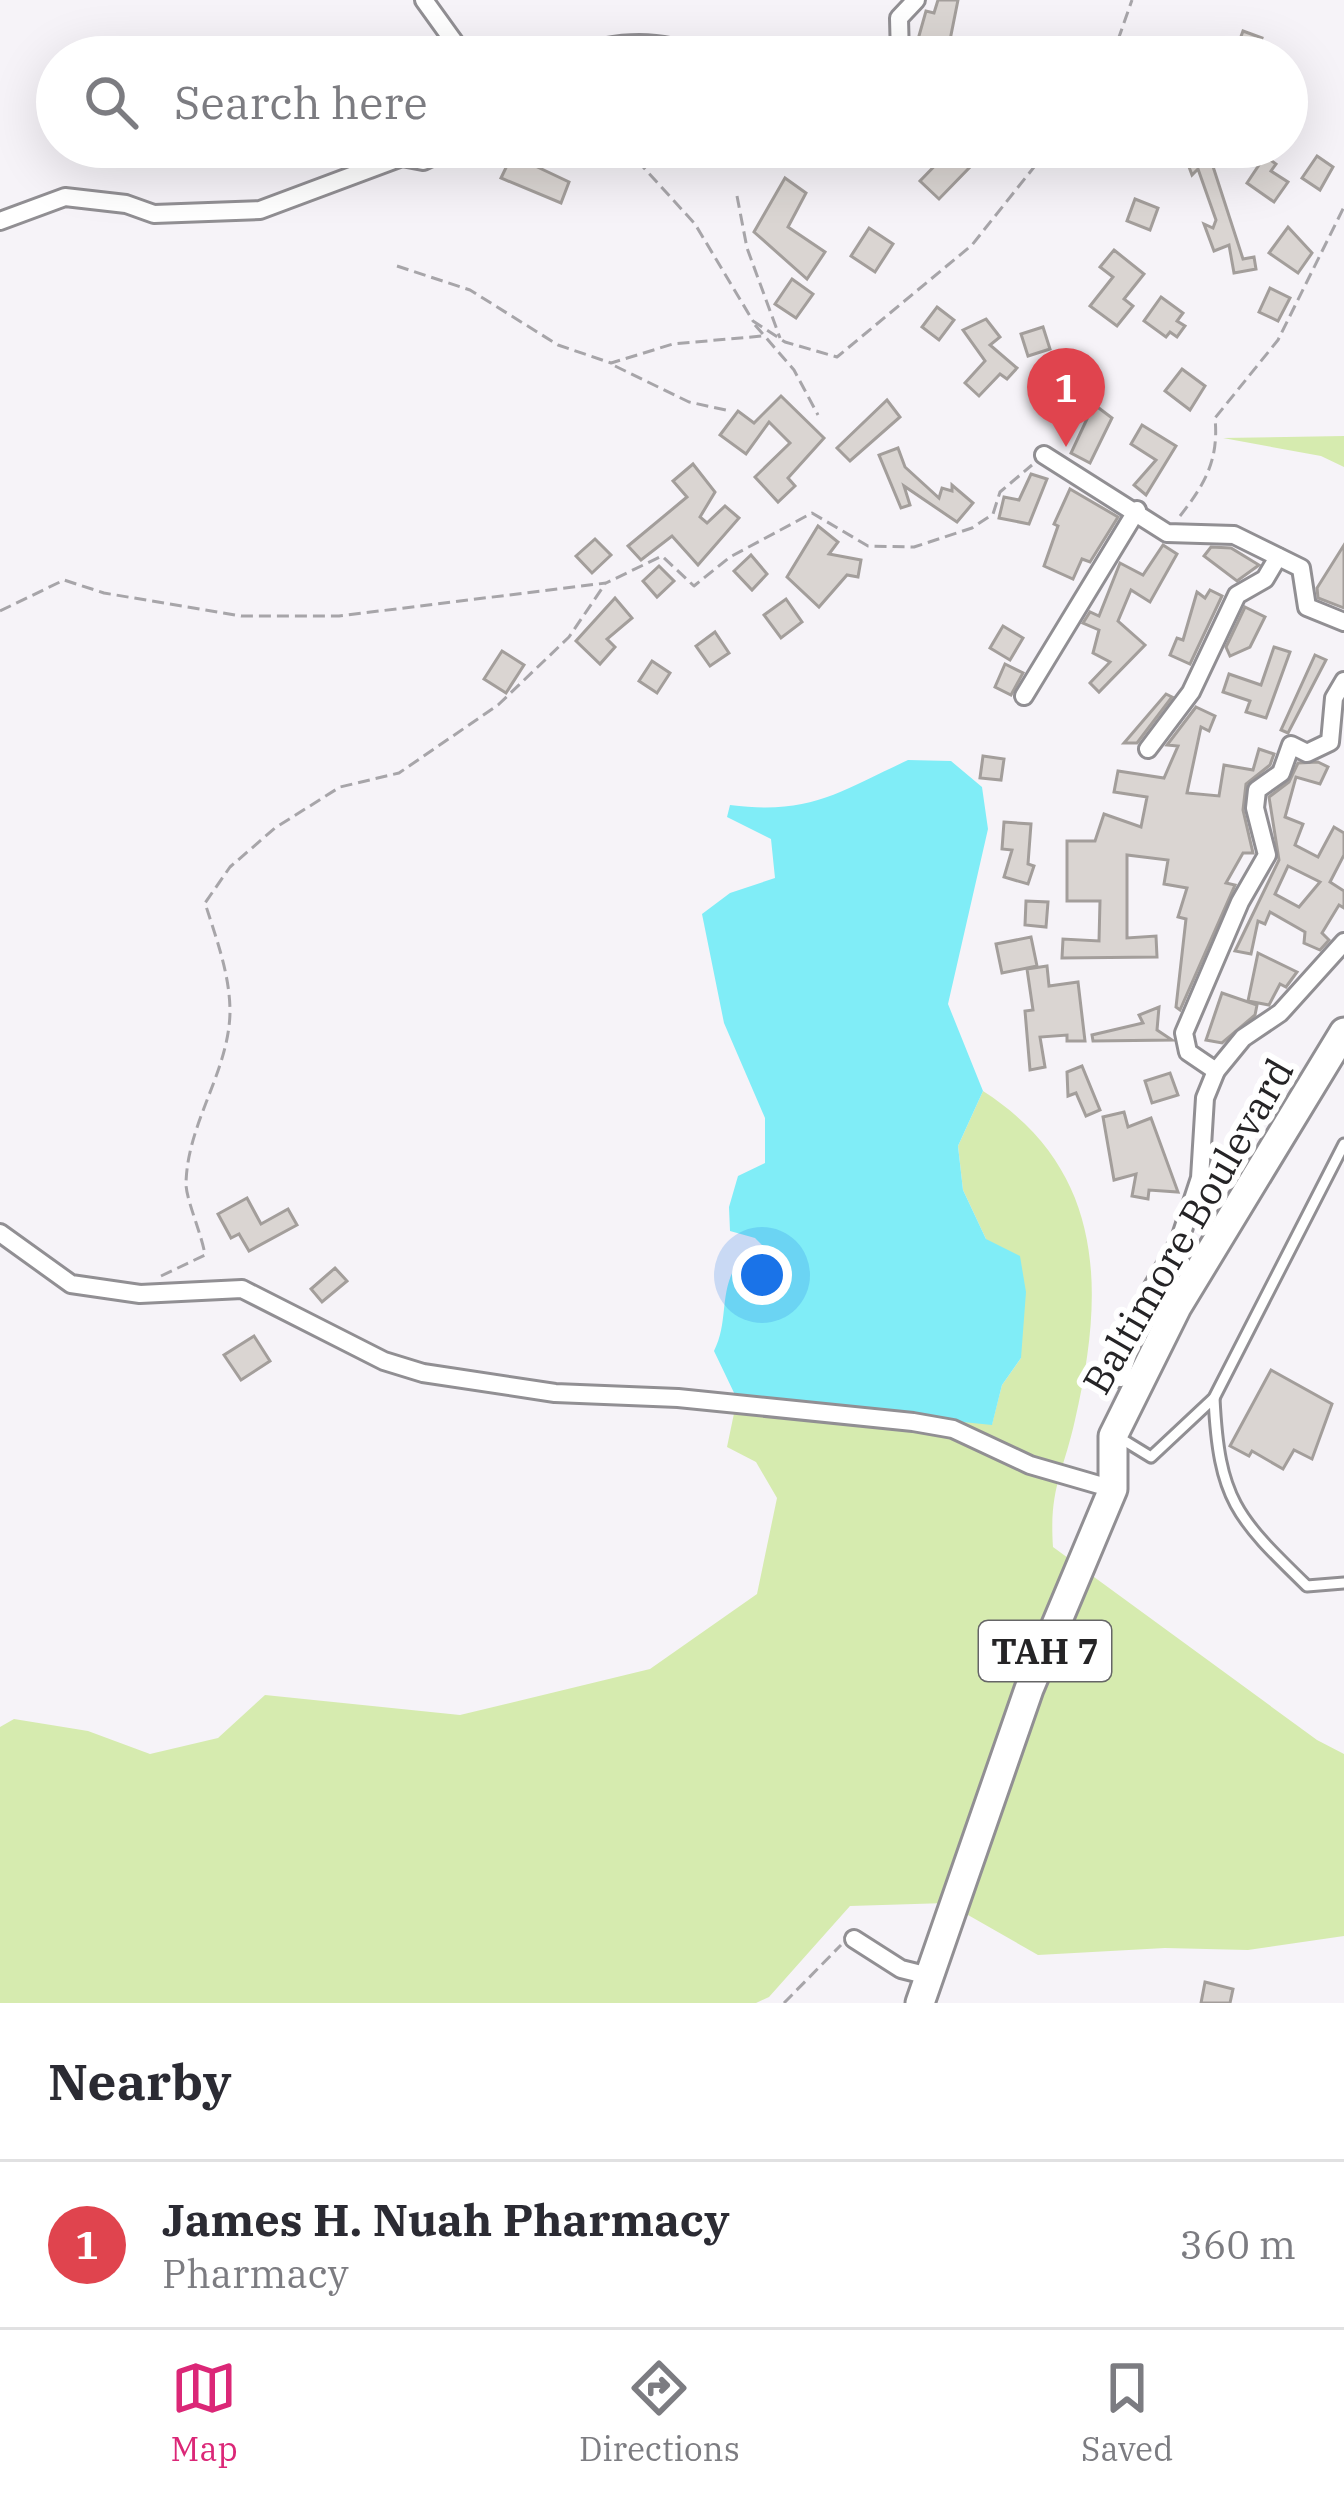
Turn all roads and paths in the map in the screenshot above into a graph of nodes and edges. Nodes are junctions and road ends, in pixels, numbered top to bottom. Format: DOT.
graph roads {
  1 [pos="424,0"];
  2 [pos="916,0"];
  3 [pos="1132,0"];
  4 [pos="450,36"];
  5 [pos="899,36"];
  6 [pos="1119,36"];
  7 [pos="373,168"];
  8 [pos="644,168"];
  9 [pos="1033,168"];
  10 [pos="737,196"];
  11 [pos="1344,207"];
  12 [pos="0,221"];
  13 [pos="397,266"];
  14 [pos="753,321"];
  15 [pos="762,336"];
  16 [pos="781,340"];
  17 [pos="610,363"];
  18 [pos="730,412"];
  19 [pos="818,416"];
  20 [pos="1044,455"];
  21 [pos="1137,510"];
  22 [pos="1167,532"];
  23 [pos="1278,557"];
  24 [pos="606,583"];
  25 [pos="0,611"];
  26 [pos="1344,622"];
  27 [pos="1344,681"];
  28 [pos="1024,696"];
  29 [pos="1148,749"];
  30 [pos="1344,942"];
  31 [pos="1344,1031"];
  32 [pos="1216,1071"];
  33 [pos="1344,1144"];
  34 [pos="0,1233"];
  35 [pos="140,1294"];
  36 [pos="1120,1378"];
  37 [pos="1214,1398"];
  38 [pos="1113,1436"];
  39 [pos="1113,1489"];
  40 [pos="1344,1582"];
  41 [pos="854,1939"];
  42 [pos="925,1990"];
  43 [pos="784,2003"];
  1 -- 4 [label="street"];
  2 -- 5 [label="street"];
  3 -- 6 [label="path"];
  7 -- 12 [label="street"];
  8 -- 14 [label="path"];
  9 -- 16 [label="path"];
  10 -- 16 [label="path"];
  11 -- 22 [label="path"];
  13 -- 17 [label="path"];
  14 -- 15 [label="path"];
  14 -- 16 [label="path"];
  15 -- 17 [label="path"];
  15 -- 19 [label="path"];
  17 -- 18 [label="path"];
  20 -- 21 [label="street"];
  20 -- 24 [label="path"];
  21 -- 22 [label="street"];
  21 -- 28 [label="street"];
  22 -- 23 [label="street"];
  23 -- 26 [label="street"];
  23 -- 29 [label="street"];
  24 -- 25 [label="path"];
  24 -- 35 [label="path"];
  27 -- 32 [label="street"];
  30 -- 32 [label="street"];
  31 -- 38 [label="highway, Baltimore Boulevard / TAH 7"];
  32 -- 36 [label="street"];
  33 -- 37 [label="lane"];
  34 -- 35 [label="street"];
  35 -- 39 [label="street"];
  37 -- 38 [label="lane"];
  37 -- 40 [label="lane"];
  38 -- 39 [label="highway, Baltimore Boulevard / TAH 7"];
  39 -- 42 [label="highway, Baltimore Boulevard / TAH 7"];
  41 -- 42 [label="street"];
  41 -- 43 [label="path"];
}
